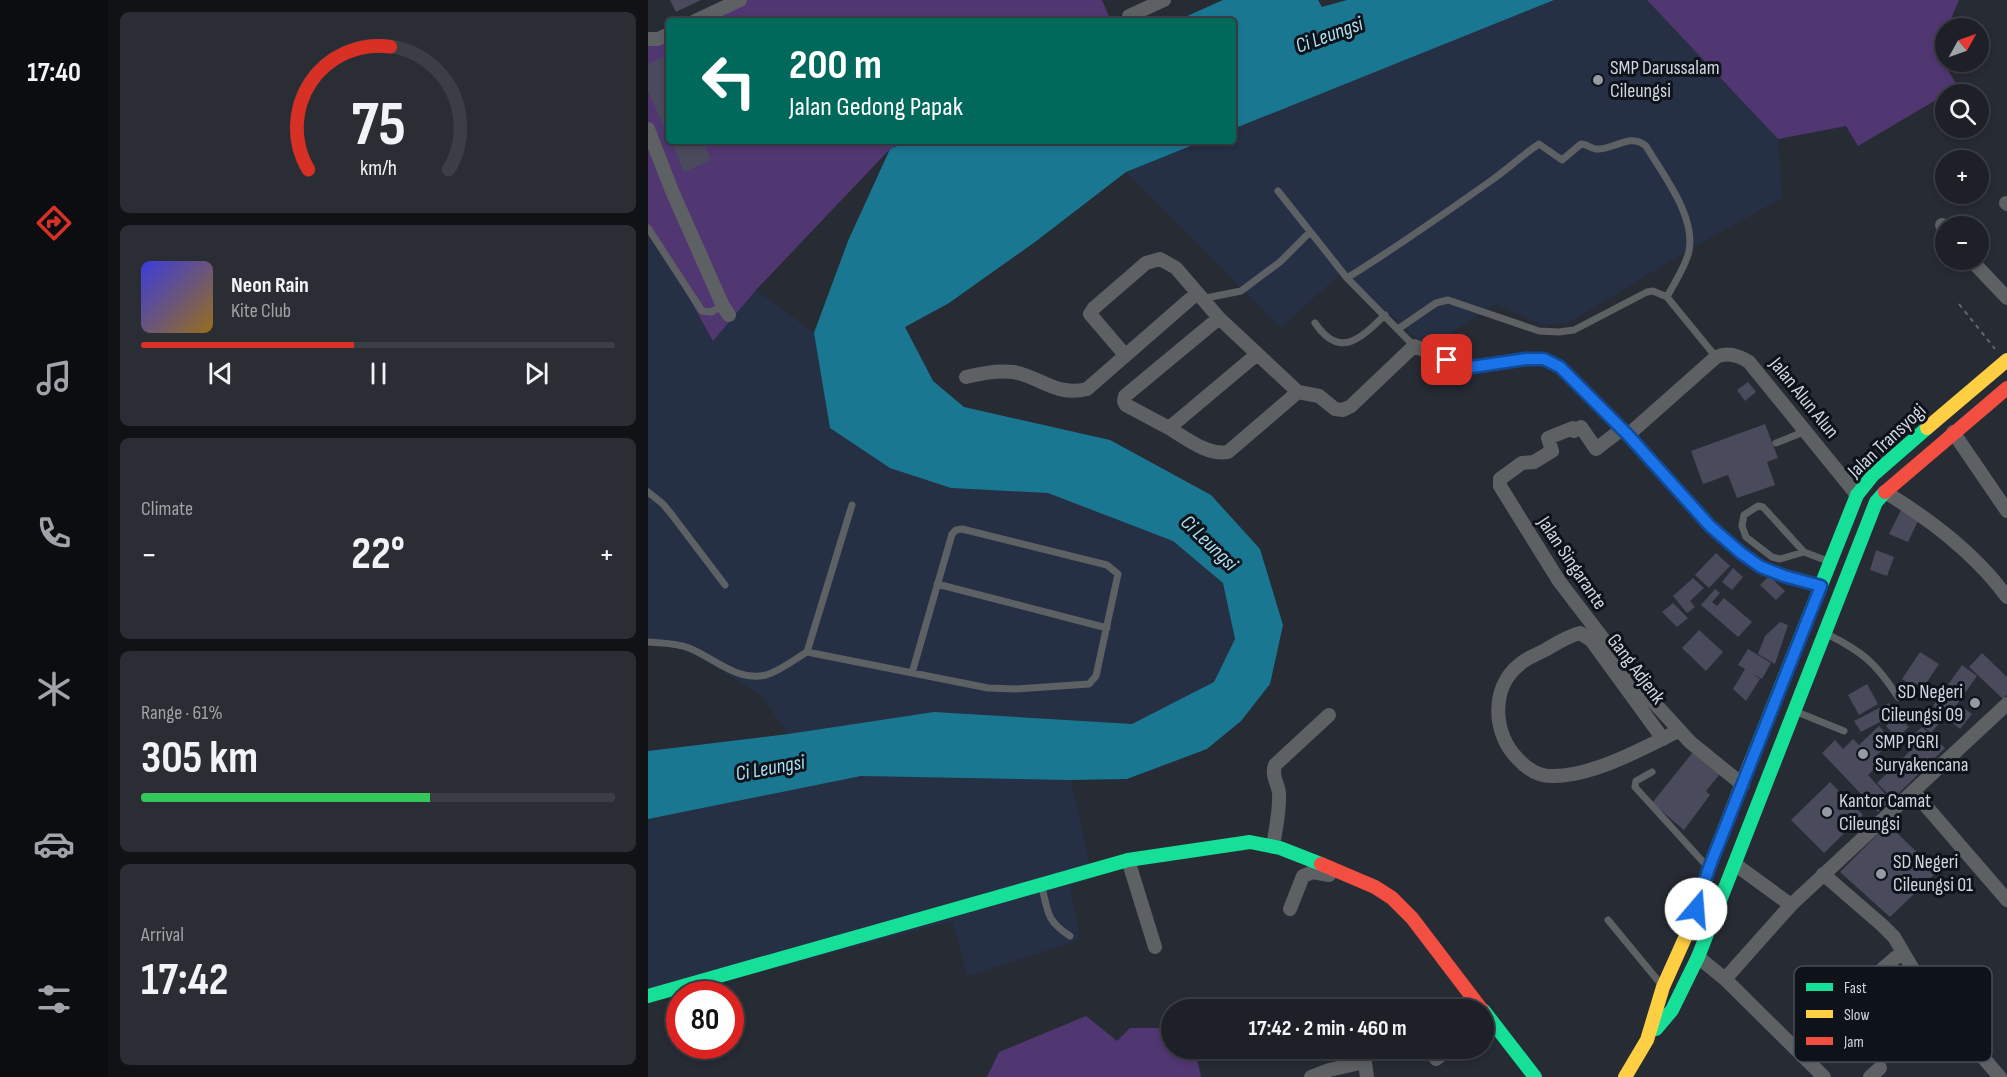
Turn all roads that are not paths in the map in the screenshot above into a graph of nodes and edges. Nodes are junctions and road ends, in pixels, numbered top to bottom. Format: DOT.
graph roads {
  1 [pos="740,0"];
  2 [pos="1164,0"];
  3 [pos="719,4"];
  4 [pos="1129,16"];
  5 [pos="699,18"];
  6 [pos="666,35"];
  7 [pos="648,39"];
  8 [pos="648,129"];
  9 [pos="1278,191"];
  10 [pos="648,228"];
  11 [pos="1310,232"];
  12 [pos="1980,270"];
  13 [pos="1347,278"];
  14 [pos="1198,296"];
  15 [pos="1666,297"];
  16 [pos="2007,298"];
  17 [pos="726,311"];
  18 [pos="1385,315"];
  19 [pos="1219,318"];
  20 [pos="1315,323"];
  21 [pos="1398,329"];
  22 [pos="1414,346"];
  23 [pos="1125,355"];
  24 [pos="1256,355"];
  25 [pos="1716,357"];
  26 [pos="2006,361"];
  27 [pos="966,377"];
  28 [pos="2007,388"];
  29 [pos="1298,392"];
  30 [pos="1170,428"];
  31 [pos="1806,430"];
  32 [pos="1625,432"];
  33 [pos="1953,432"];
  34 [pos="1776,442"];
  35 [pos="648,492"];
  36 [pos="1885,492"];
  37 [pos="1857,495"];
  38 [pos="852,505"];
  39 [pos="2007,511"];
  40 [pos="1804,552"];
  41 [pos="1831,562"];
  42 [pos="937,584"];
  43 [pos="725,585"];
  44 [pos="1821,586"];
  45 [pos="2007,597"];
  46 [pos="1107,628"];
  47 [pos="1825,633"];
  48 [pos="648,642"];
  49 [pos="807,652"];
  50 [pos="912,673"];
  51 [pos="1898,697"];
  52 [pos="2007,704"];
  53 [pos="1795,711"];
  54 [pos="1329,715"];
  55 [pos="1678,731"];
  56 [pos="1844,731"];
  57 [pos="1663,739"];
  58 [pos="1652,772"];
  59 [pos="1743,785"];
  60 [pos="1913,791"];
  61 [pos="1273,846"];
  62 [pos="1128,860"];
  63 [pos="1736,865"];
  64 [pos="1709,868"];
  65 [pos="1339,871"];
  66 [pos="1823,874"];
  67 [pos="1042,885"];
  68 [pos="2007,900"];
  69 [pos="1791,905"];
  70 [pos="1290,909"];
  71 [pos="1608,920"];
  72 [pos="1070,936"];
  73 [pos="1155,947"];
  74 [pos="1902,952"];
  75 [pos="1698,957"];
  76 [pos="1886,966"];
  77 [pos="1911,966"];
  78 [pos="1725,979"];
  79 [pos="1663,987"];
  80 [pos="648,996"];
  81 [pos="1472,999"];
  82 [pos="1494,1027"];
  83 [pos="1647,1040"];
  84 [pos="1794,1047"];
  85 [pos="1354,1059"];
  86 [pos="1364,1059"];
  87 [pos="1809,1062"];
  88 [pos="1987,1062"];
  89 [pos="1311,1077"];
  90 [pos="1367,1077"];
  91 [pos="1535,1077"];
  92 [pos="1625,1077"];
  93 [pos="1824,1077"];
  94 [pos="2000,1077"];
  1 -- 3 [label="street"];
  2 -- 4 [label="street"];
  3 -- 5 [label="street"];
  6 -- 7 [label="street"];
  8 -- 17 [label="street"];
  9 -- 11 [label="lane"];
  10 -- 17 [label="lane"];
  11 -- 13 [label="lane"];
  11 -- 14 [label="lane"];
  12 -- 16 [label="street"];
  13 -- 15 [label="lane"];
  13 -- 18 [label="lane"];
  14 -- 19 [label="street"];
  14 -- 23 [label="street"];
  14 -- 23 [label="street"];
  15 -- 21 [label="lane"];
  15 -- 25 [label="lane"];
  18 -- 20 [label="lane"];
  18 -- 21 [label="lane"];
  19 -- 24 [label="street"];
  19 -- 30 [label="street"];
  21 -- 22 [label="lane"];
  22 -- 29 [label="street"];
  22 -- 32 [label="street"];
  23 -- 27 [label="street"];
  24 -- 29 [label="street"];
  24 -- 30 [label="street"];
  25 -- 31 [label="street, Jalan Alun Alun"];
  25 -- 32 [label="street"];
  26 -- 37 [label="main road, Jalan Transyogi"];
  28 -- 33 [label="main road, Jalan Transyogi"];
  29 -- 30 [label="street"];
  31 -- 34 [label="lane"];
  31 -- 37 [label="street, Jalan Alun Alun"];
  32 -- 44 [label="street"];
  32 -- 55 [label="street, Jalan Singarante"];
  33 -- 36 [label="main road, Jalan Transyogi"];
  33 -- 39 [label="street"];
  35 -- 43 [label="lane"];
  36 -- 45 [label="street"];
  36 -- 47 [label="main road, Jalan Transyogi"];
  37 -- 41 [label="main road, Jalan Transyogi"];
  38 -- 49 [label="lane"];
  40 -- 40 [label="lane"];
  40 -- 41 [label="lane"];
  41 -- 44 [label="main road, Jalan Transyogi"];
  42 -- 46 [label="lane"];
  42 -- 46 [label="lane"];
  42 -- 50 [label="lane"];
  44 -- 59 [label="main road, Jalan Transyogi"];
  46 -- 50 [label="lane"];
  47 -- 51 [label="lane"];
  47 -- 53 [label="main road, Jalan Transyogi"];
  48 -- 49 [label="lane"];
  49 -- 50 [label="lane"];
  52 -- 60 [label="street"];
  53 -- 56 [label="lane"];
  53 -- 63 [label="main road, Jalan Transyogi"];
  54 -- 61 [label="street"];
  55 -- 57 [label="street, Gang Adjenk"];
  55 -- 59 [label="street, Jalan Singarante"];
  57 -- 57 [label="street, Gang Adjenk"];
  58 -- 64 [label="lane"];
  59 -- 64 [label="main road, Jalan Transyogi"];
  60 -- 66 [label="street"];
  60 -- 68 [label="street"];
  61 -- 62 [label="main road"];
  61 -- 65 [label="main road"];
  62 -- 67 [label="main road"];
  62 -- 73 [label="street"];
  63 -- 69 [label="street"];
  63 -- 75 [label="main road, Jalan Transyogi"];
  64 -- 79 [label="main road, Jalan Transyogi"];
  65 -- 70 [label="street"];
  65 -- 81 [label="main road"];
  66 -- 69 [label="street"];
  66 -- 74 [label="street"];
  67 -- 72 [label="lane"];
  67 -- 80 [label="main road"];
  69 -- 78 [label="street"];
  71 -- 79 [label="lane"];
  74 -- 76 [label="street"];
  74 -- 77 [label="street"];
  75 -- 78 [label="street"];
  75 -- 83 [label="main road, Jalan Transyogi"];
  78 -- 84 [label="street"];
  79 -- 83 [label="main road, Jalan Transyogi"];
  82 -- 91 [label="main road"];
  83 -- 92 [label="main road"];
  85 -- 89 [label="street"];
  86 -- 90 [label="street"];
  87 -- 93 [label="street"];
  88 -- 94 [label="street"];
}
